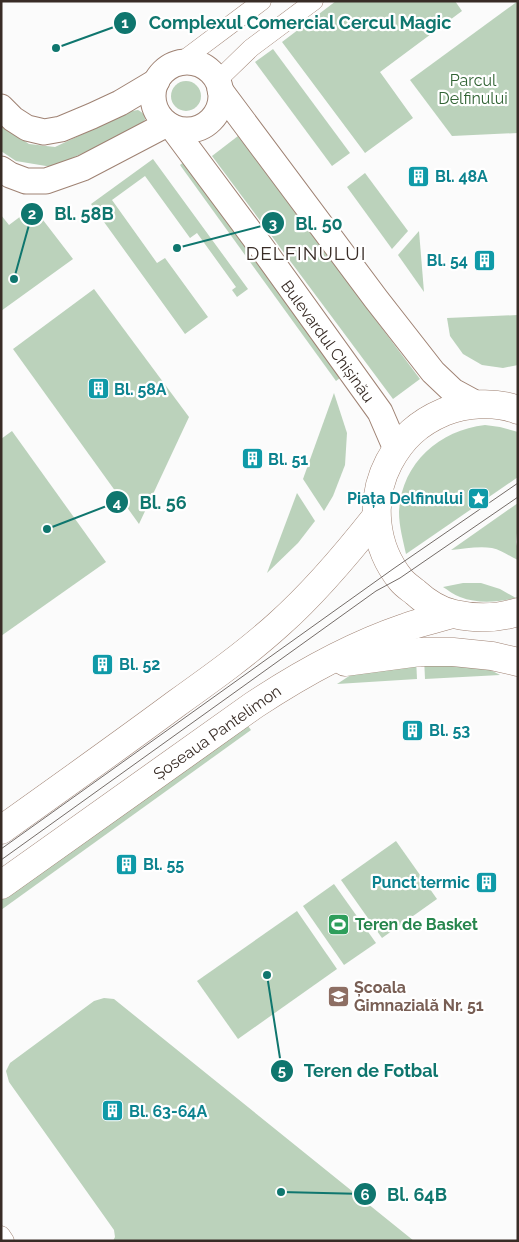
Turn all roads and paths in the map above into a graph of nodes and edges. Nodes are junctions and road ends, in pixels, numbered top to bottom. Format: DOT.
graph roads {
  1 [pos="262,1"];
  2 [pos="314,1"];
  3 [pos="178,64"];
  4 [pos="157,81"];
  5 [pos="218,86"];
  6 [pos="1,107"];
  7 [pos="170,125"];
  8 [pos="1,169"];
  9 [pos="477,404"];
  10 [pos="516,408"];
  11 [pos="396,449"];
  12 [pos="376,517"];
  13 [pos="452,614"];
  14 [pos="513,619"];
  15 [pos="518,662"];
  16 [pos="322,665"];
  17 [pos="1,830"];
  18 [pos="1,885"];
  19 [pos="1,1235"];
  20 [pos="5,1241"];
  1 -- 3 [label="street"];
  2 -- 5 [label="street"];
  3 -- 4 [label="main road"];
  3 -- 5 [label="main road"];
  4 -- 6 [label="main road"];
  4 -- 7 [label="main road, Bulevardul Chișinău"];
  5 -- 7 [label="main road"];
  5 -- 9 [label="main road"];
  7 -- 8 [label="main road"];
  7 -- 11 [label="main road, Bulevardul Chișinău"];
  9 -- 10 [label="main road"];
  9 -- 11 [label="main road"];
  11 -- 12 [label="main road"];
  12 -- 13 [label="main road"];
  12 -- 17 [label="main road"];
  13 -- 14 [label="main road"];
  13 -- 16 [label="main road, Șoseaua Pantelimon"];
  15 -- 16 [label="main road"];
  16 -- 18 [label="main road, Șoseaua Pantelimon"];
  19 -- 20 [label="street"];
}
